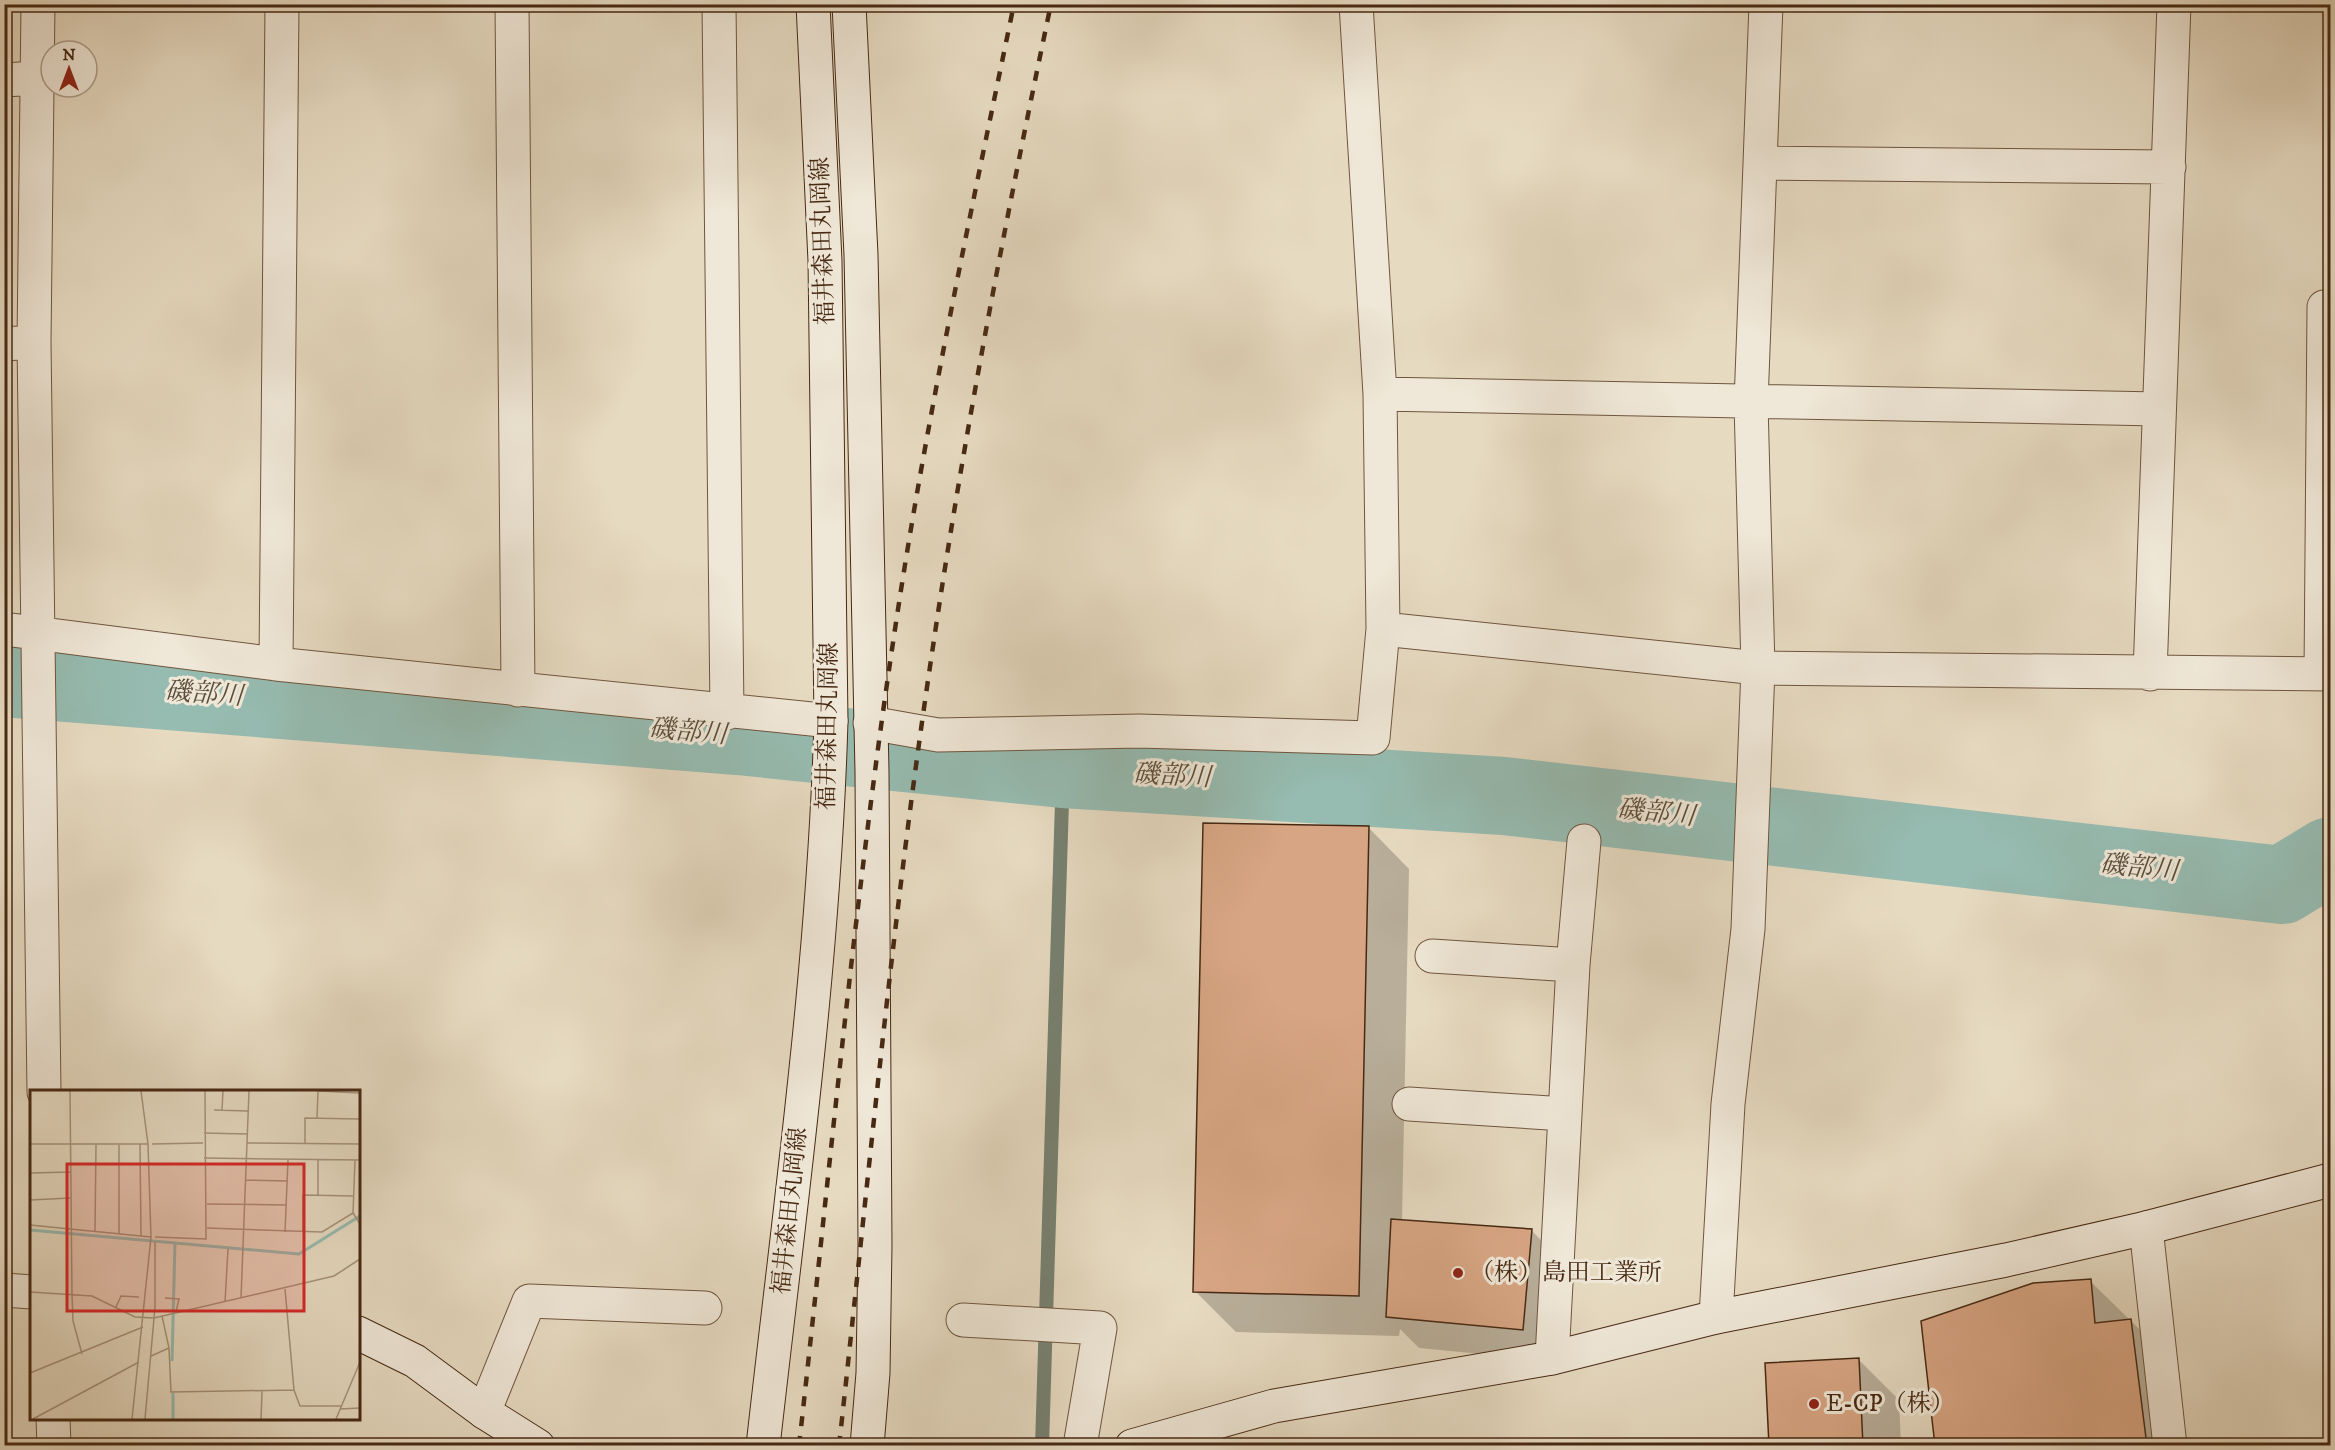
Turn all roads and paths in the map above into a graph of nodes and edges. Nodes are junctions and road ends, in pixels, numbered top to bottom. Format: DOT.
graph roads {
  1 [pos="38,4"];
  2 [pos="282,4"];
  3 [pos="512,4"];
  4 [pos="719,4"];
  5 [pos="813,4"];
  6 [pos="849,4"];
  7 [pos="1356,4"];
  8 [pos="1766,4"];
  9 [pos="2174,4"];
  10 [pos="37,78"];
  11 [pos="4,80"];
  12 [pos="1760,163"];
  13 [pos="2169,167"];
  14 [pos="2331,307"];
  15 [pos="19,343"];
  16 [pos="1380,394"];
  17 [pos="1751,403"];
  18 [pos="2160,409"];
  19 [pos="4,629"];
  20 [pos="1383,629"];
  21 [pos="38,631"];
  22 [pos="276,664"];
  23 [pos="1758,668"];
  24 [pos="2150,674"];
  25 [pos="2326,674"];
  26 [pos="518,690"];
  27 [pos="727,712"];
  28 [pos="831,721"];
  29 [pos="870,723"];
  30 [pos="1584,841"];
  31 [pos="1432,956"];
  32 [pos="1573,965"];
  33 [pos="44,1090"];
  34 [pos="1410,1104"];
  35 [pos="1565,1114"];
  36 [pos="2331,1180"];
  37 [pos="2146,1228"];
  38 [pos="4,1290"];
  39 [pos="30,1292"];
  40 [pos="705,1308"];
  41 [pos="1716,1317"];
  42 [pos="963,1320"];
  43 [pos="360,1334"];
  44 [pos="1552,1358"];
  45 [pos="484,1412"];
  46 [pos="53,1420"];
  47 [pos="54,1446"];
  48 [pos="538,1446"];
  49 [pos="763,1446"];
  50 [pos="867,1446"];
  51 [pos="1080,1446"];
  52 [pos="1132,1446"];
  53 [pos="2170,1446"];
  1 -- 10 [label="street"];
  2 -- 22 [label="street"];
  3 -- 26 [label="street"];
  4 -- 27 [label="street"];
  5 -- 28 [label="street, 福井森田丸岡線"];
  6 -- 29 [label="street, 福井森田丸岡線"];
  7 -- 16 [label="street"];
  8 -- 12 [label="street"];
  9 -- 13 [label="street"];
  10 -- 11 [label="street"];
  10 -- 15 [label="street"];
  12 -- 13 [label="street"];
  12 -- 17 [label="street"];
  13 -- 18 [label="street"];
  14 -- 25 [label="street"];
  15 -- 21 [label="street"];
  16 -- 17 [label="street"];
  16 -- 20 [label="street"];
  17 -- 18 [label="street"];
  17 -- 23 [label="street"];
  18 -- 24 [label="street"];
  19 -- 21 [label="street"];
  20 -- 23 [label="street"];
  20 -- 29 [label="street"];
  21 -- 22 [label="street"];
  21 -- 33 [label="street"];
  22 -- 26 [label="street"];
  23 -- 24 [label="street"];
  23 -- 41 [label="street"];
  24 -- 25 [label="street"];
  26 -- 27 [label="street"];
  27 -- 28 [label="street"];
  28 -- 49 [label="street, 福井森田丸岡線"];
  29 -- 50 [label="street, 福井森田丸岡線"];
  30 -- 32 [label="street"];
  31 -- 32 [label="street"];
  32 -- 35 [label="street"];
  34 -- 35 [label="street"];
  35 -- 44 [label="street"];
  36 -- 37 [label="street"];
  37 -- 41 [label="street"];
  37 -- 53 [label="street"];
  38 -- 39 [label="street"];
  40 -- 45 [label="street"];
  41 -- 44 [label="street"];
  42 -- 51 [label="street"];
  43 -- 45 [label="street"];
  44 -- 52 [label="street"];
  45 -- 48 [label="street"];
  46 -- 47 [label="street"];
}
